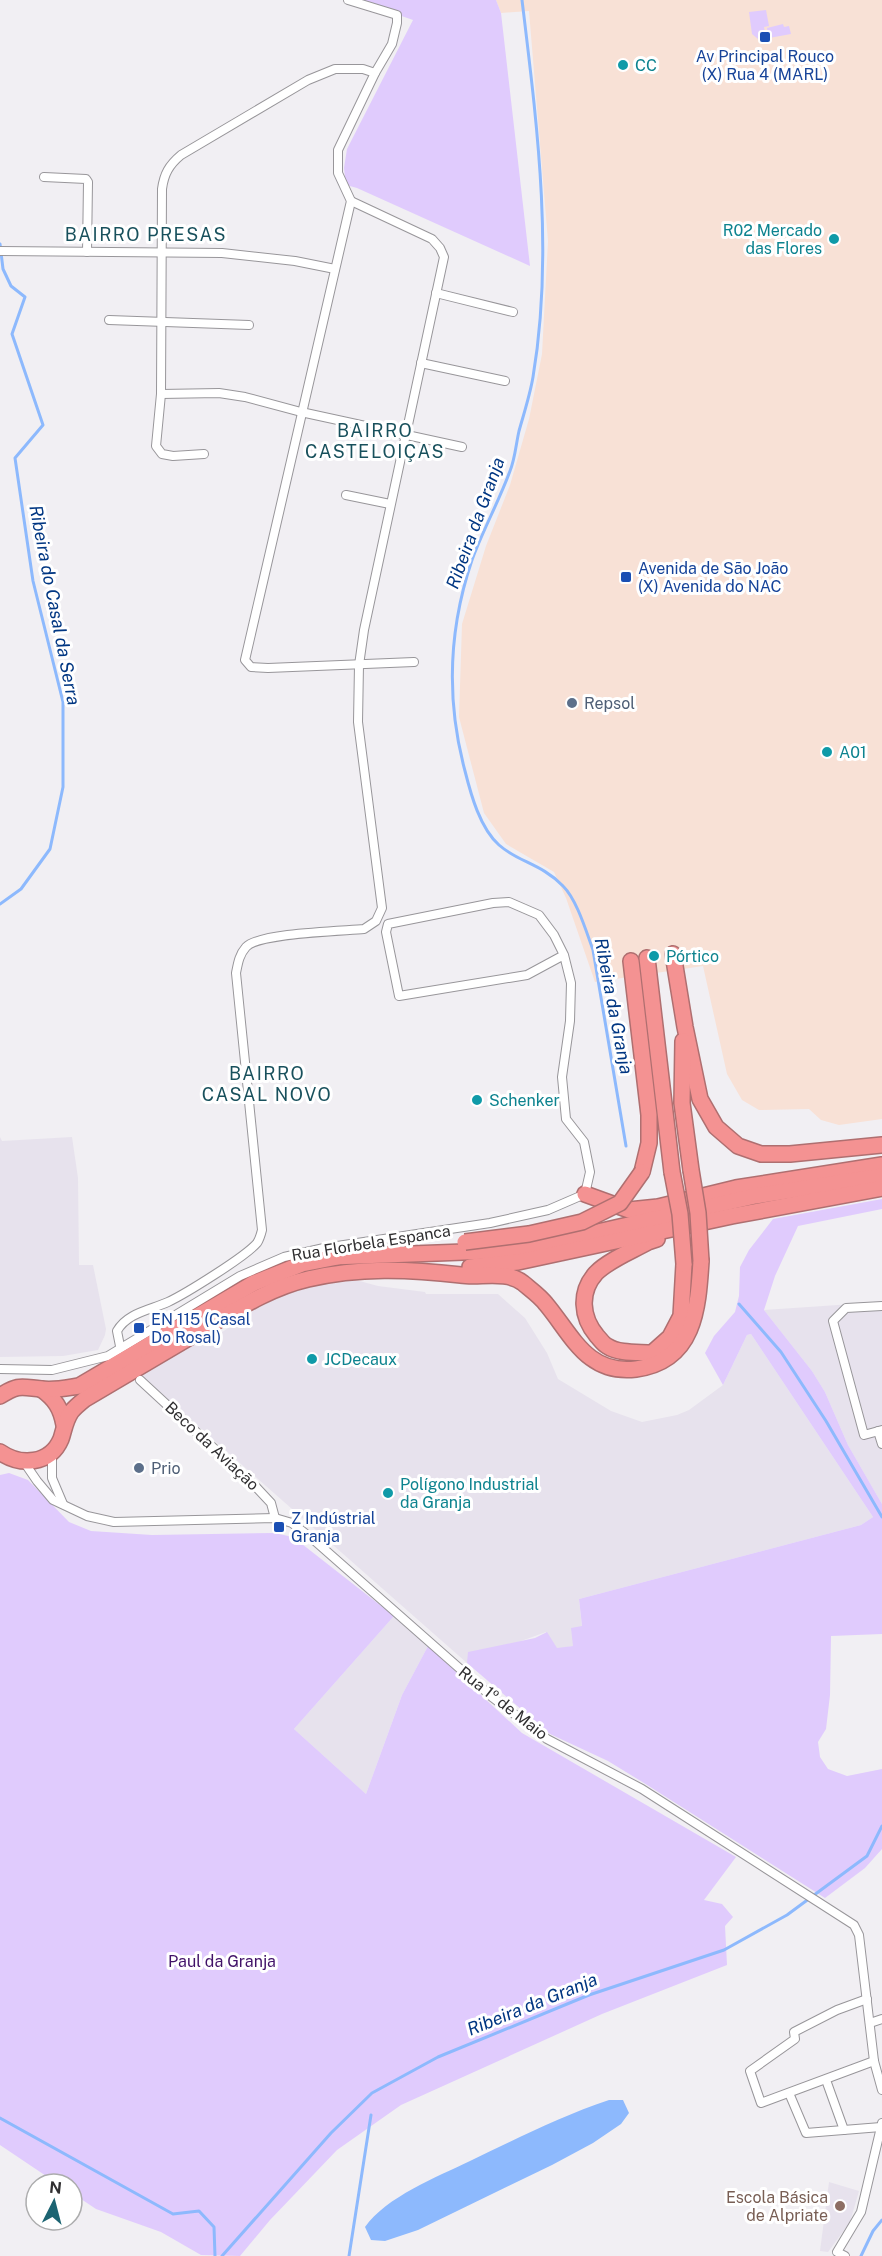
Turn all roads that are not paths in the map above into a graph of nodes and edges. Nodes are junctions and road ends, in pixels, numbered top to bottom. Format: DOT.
graph roads {
  1 [pos="348,0"];
  2 [pos="375,73"];
  3 [pos="44,177"];
  4 [pos="351,201"];
  5 [pos="0,251"];
  6 [pos="87,252"];
  7 [pos="160,253"];
  8 [pos="335,269"];
  9 [pos="436,293"];
  10 [pos="513,312"];
  11 [pos="109,320"];
  12 [pos="160,322"];
  13 [pos="249,325"];
  14 [pos="421,363"];
  15 [pos="505,381"];
  16 [pos="161,394"];
  17 [pos="301,412"];
  18 [pos="406,434"];
  19 [pos="462,447"];
  20 [pos="204,454"];
  21 [pos="346,495"];
  22 [pos="390,504"];
  23 [pos="414,662"];
  24 [pos="359,665"];
  25 [pos="673,954"];
  26 [pos="564,955"];
  27 [pos="647,958"];
  28 [pos="631,961"];
  29 [pos="685,1027"];
  30 [pos="882,1145"];
  31 [pos="882,1165"];
  32 [pos="882,1176"];
  33 [pos="882,1188"];
  34 [pos="585,1194"];
  35 [pos="732,1216"];
  36 [pos="332,1257"];
  37 [pos="429,1271"];
  38 [pos="882,1306"];
  39 [pos="120,1346"];
  40 [pos="0,1369"];
  41 [pos="140,1380"];
  42 [pos="41,1389"];
  43 [pos="0,1396"];
  44 [pos="64,1425"];
  45 [pos="880,1430"];
  46 [pos="882,1444"];
  47 [pos="0,1452"];
  48 [pos="52,1452"];
  49 [pos="24,1462"];
  50 [pos="63,1504"];
  51 [pos="276,1518"];
  52 [pos="867,1999"];
  53 [pos="882,2019"];
  54 [pos="870,2023"];
  55 [pos="877,2056"];
  56 [pos="826,2080"];
  57 [pos="882,2090"];
  58 [pos="789,2093"];
  59 [pos="881,2125"];
  60 [pos="844,2130"];
  61 [pos="845,2256"];
  1 -- 2 [label="street"];
  2 -- 4 [label="street"];
  2 -- 7 [label="street"];
  3 -- 6 [label="street"];
  4 -- 8 [label="street"];
  4 -- 9 [label="street"];
  5 -- 6 [label="street"];
  6 -- 7 [label="street"];
  7 -- 8 [label="street"];
  7 -- 12 [label="street"];
  8 -- 17 [label="street"];
  9 -- 10 [label="street"];
  9 -- 14 [label="street"];
  11 -- 12 [label="street"];
  12 -- 13 [label="street"];
  12 -- 16 [label="street"];
  14 -- 15 [label="street"];
  14 -- 18 [label="street"];
  16 -- 17 [label="street"];
  16 -- 20 [label="street"];
  17 -- 18 [label="street"];
  17 -- 24 [label="street"];
  18 -- 19 [label="street"];
  18 -- 22 [label="street"];
  21 -- 22 [label="street"];
  22 -- 24 [label="street"];
  23 -- 24 [label="street"];
  24 -- 39 [label="street"];
  25 -- 29 [label="highway"];
  26 -- 26 [label="street"];
  26 -- 34 [label="street"];
  27 -- 35 [label="highway, bridge"];
  28 -- 36 [label="highway, bridge"];
  29 -- 30 [label="highway"];
  29 -- 37 [label="highway, bridge"];
  31 -- 34 [label="highway"];
  32 -- 36 [label="highway"];
  33 -- 35 [label="highway"];
  34 -- 39 [label="street, Rua Florbela Espanca"];
  35 -- 37 [label="highway"];
  36 -- 42 [label="highway"];
  37 -- 44 [label="highway"];
  38 -- 45 [label="street"];
  39 -- 40 [label="street, Rua Florbela Espanca"];
  41 -- 51 [label="street, Beco da Aviação"];
  42 -- 43 [label="highway"];
  42 -- 44 [label="highway"];
  44 -- 48 [label="highway"];
  45 -- 46 [label="street"];
  47 -- 49 [label="highway"];
  48 -- 49 [label="highway"];
  48 -- 50 [label="street"];
  49 -- 50 [label="street, Rua 1º de Maio"];
  50 -- 51 [label="street, Rua 1º de Maio"];
  51 -- 52 [label="street, Rua 1º de Maio"];
  52 -- 54 [label="street, Rua 1º de Maio"];
  52 -- 58 [label="street"];
  53 -- 54 [label="street"];
  54 -- 55 [label="street, Rua 1º de Maio"];
  55 -- 56 [label="street"];
  55 -- 57 [label="street, Rua 1º de Maio"];
  56 -- 58 [label="street"];
  56 -- 60 [label="street"];
  58 -- 60 [label="street"];
  59 -- 60 [label="street"];
  59 -- 61 [label="street"];
}
